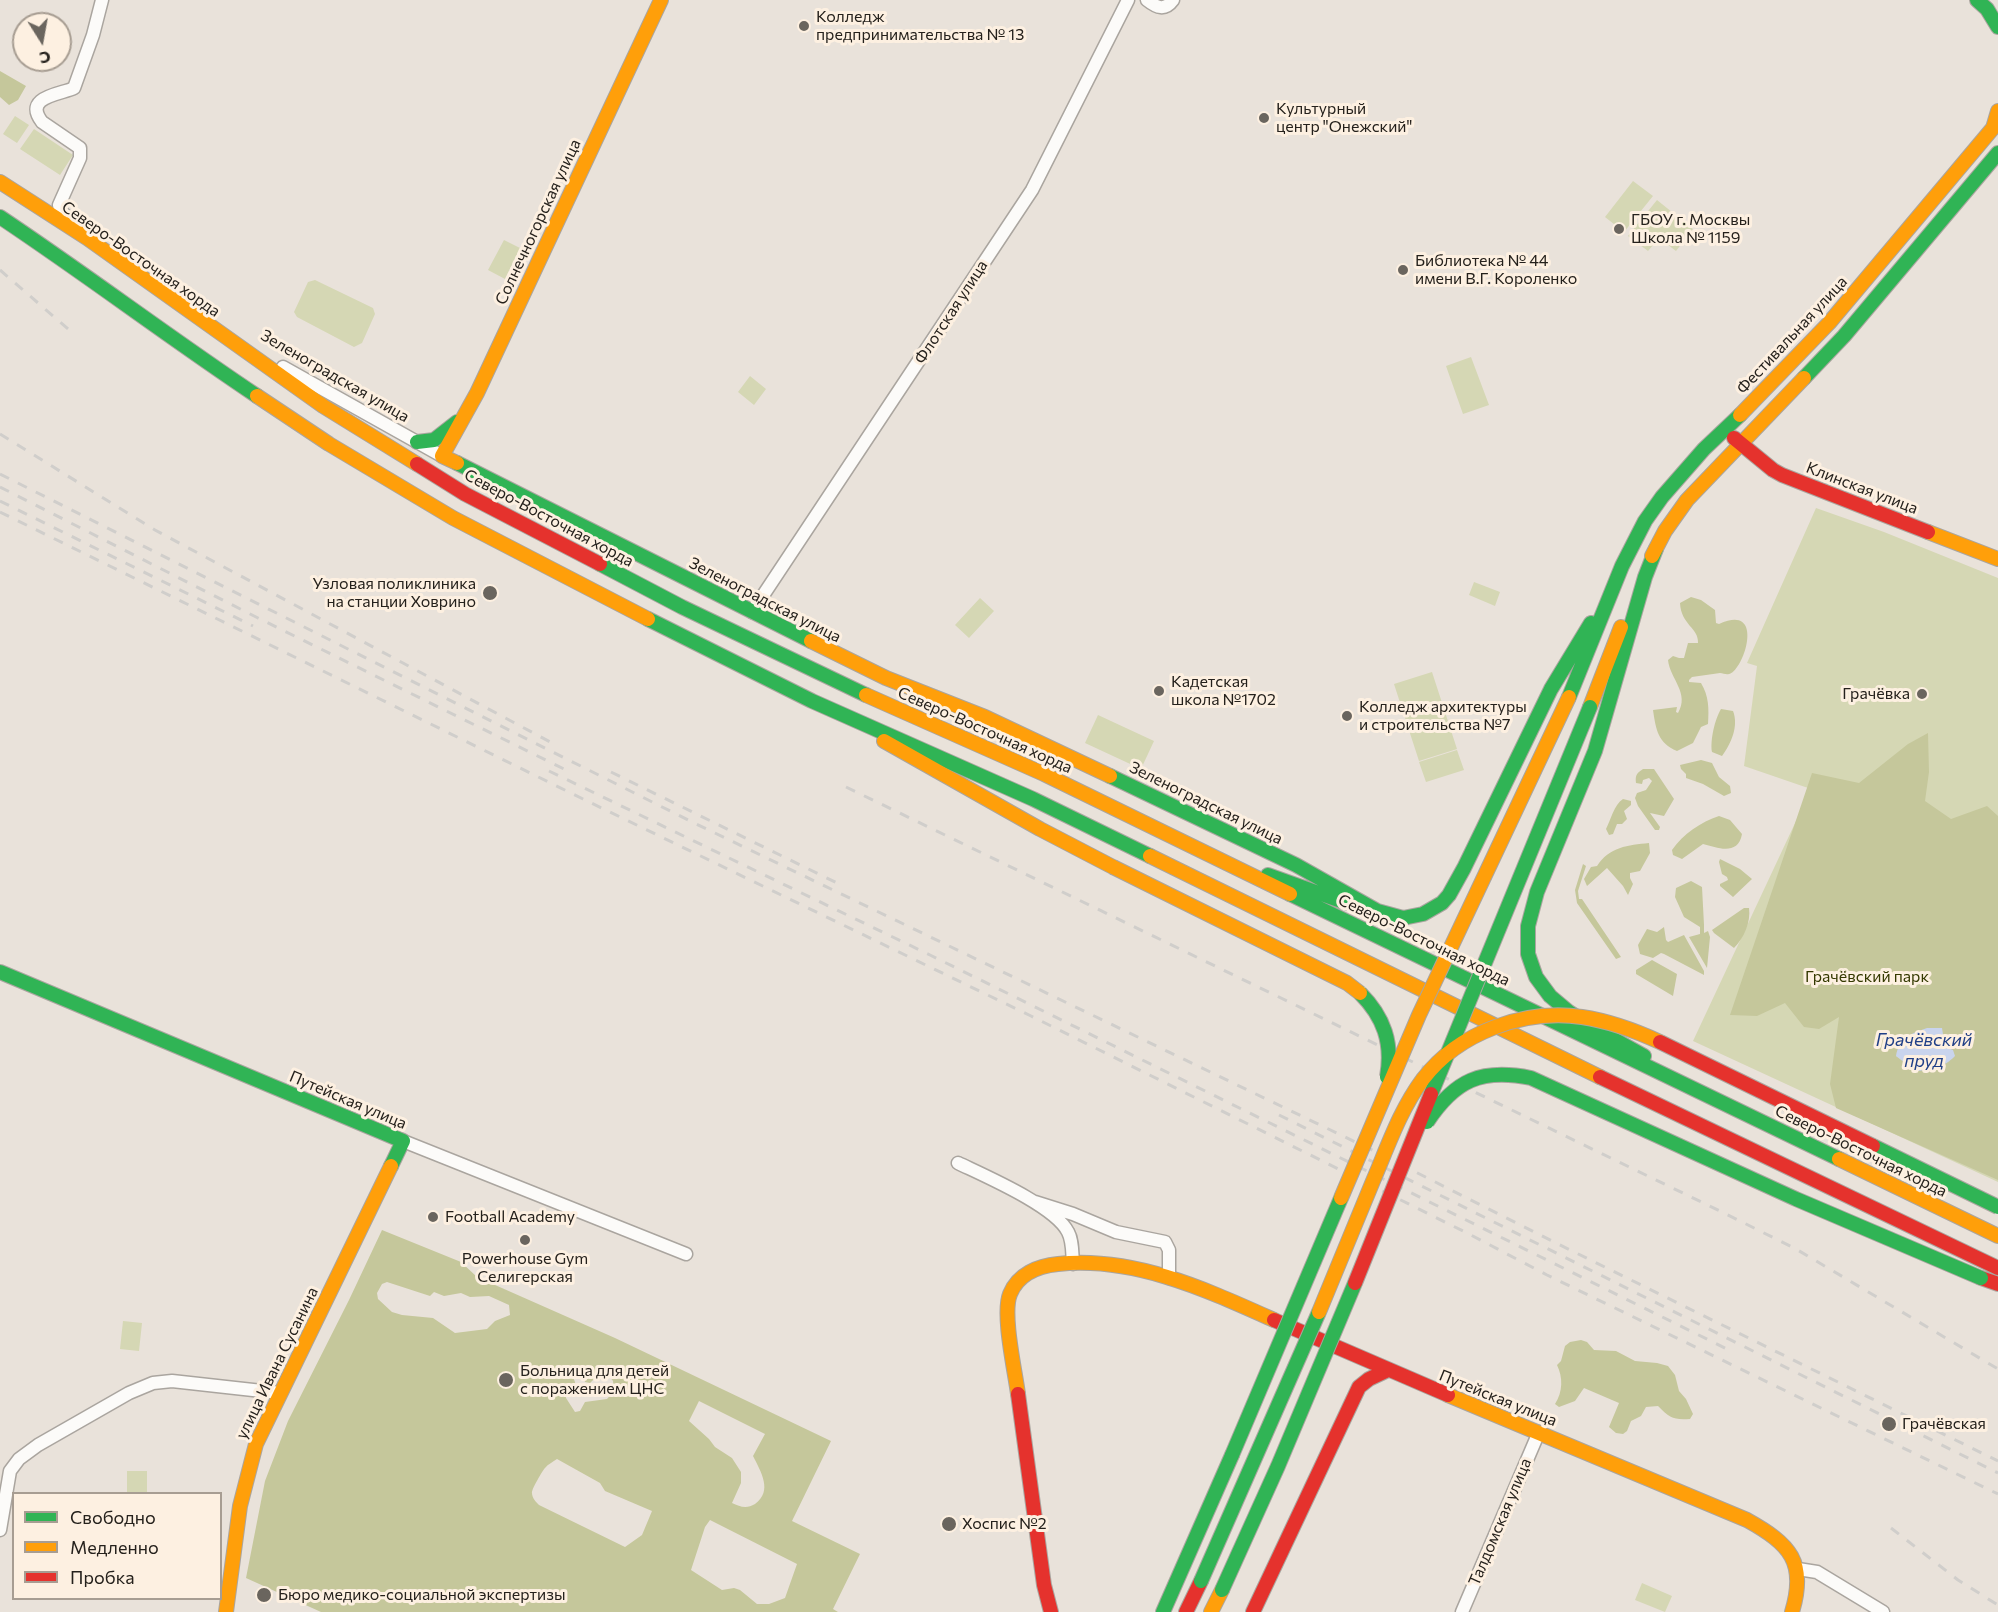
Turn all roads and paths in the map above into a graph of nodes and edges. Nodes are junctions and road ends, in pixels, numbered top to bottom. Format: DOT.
graph roads {
  1 [pos="102,0"];
  2 [pos="661,0"];
  3 [pos="1128,0"];
  4 [pos="1147,0"];
  5 [pos="1173,0"];
  6 [pos="1987,7"];
  7 [pos="1998,27"];
  8 [pos="1998,111"];
  9 [pos="1998,153"];
  10 [pos="0,182"];
  11 [pos="0,218"];
  12 [pos="464,416"];
  13 [pos="1724,430"];
  14 [pos="417,442"];
  15 [pos="1742,444"];
  16 [pos="442,456"];
  17 [pos="1656,549"];
  18 [pos="1998,559"];
  19 [pos="1614,583"];
  20 [pos="752,612"];
  21 [pos="812,701"];
  22 [pos="1165,834"];
  23 [pos="1381,913"];
  24 [pos="0,972"];
  25 [pos="1744,1113"];
  26 [pos="1370,1131"];
  27 [pos="403,1141"];
  28 [pos="1406,1160"];
  29 [pos="958,1163"];
  30 [pos="1035,1202"];
  31 [pos="1998,1207"];
  32 [pos="1998,1236"];
  33 [pos="686,1254"];
  34 [pos="1073,1264"];
  35 [pos="1998,1268"];
  36 [pos="1169,1278"];
  37 [pos="1998,1284"];
  38 [pos="1388,1370"];
  39 [pos="280,1393"];
  40 [pos="1539,1432"];
  41 [pos="0,1530"];
  42 [pos="1798,1569"];
  43 [pos="1179,1572"];
  44 [pos="1044,1585"];
  45 [pos="226,1612"];
  46 [pos="1046,1612"];
  47 [pos="1051,1612"];
  48 [pos="1155,1612"];
  49 [pos="1162,1612"];
  50 [pos="1186,1612"];
  51 [pos="1211,1612"];
  52 [pos="1253,1612"];
  53 [pos="1462,1612"];
  54 [pos="1792,1612"];
  55 [pos="1883,1612"];
  1 -- 14 [label="street, Зеленоградская улица"];
  2 -- 12 [label="main road, Солнечногорская улица"];
  3 -- 20 [label="street, Флотская улица"];
  4 -- 5 [label="street"];
  6 -- 7 [label="main road"];
  8 -- 13 [label="main road, Фестивальная улица"];
  9 -- 15 [label="main road"];
  10 -- 22 [label="main road, Северо-Восточная хорда"];
  11 -- 21 [label="main road"];
  12 -- 14 [label="main road"];
  12 -- 16 [label="main road, Солнечногорская улица"];
  13 -- 15 [label="main road, Клинская улица"];
  13 -- 19 [label="main road, Фестивальная улица"];
  14 -- 16 [label="street, Зеленоградская улица"];
  15 -- 17 [label="main road"];
  15 -- 18 [label="main road, Клинская улица"];
  16 -- 20 [label="main road, Зеленоградская улица"];
  17 -- 25 [label="main road"];
  17 -- 28 [label="main road, bridge"];
  19 -- 23 [label="main road"];
  19 -- 26 [label="main road, bridge"];
  20 -- 23 [label="main road, Зеленоградская улица"];
  21 -- 26 [label="main road, bridge"];
  21 -- 35 [label="main road"];
  22 -- 23 [label="main road"];
  22 -- 25 [label="main road, Северо-Восточная хорда"];
  24 -- 27 [label="main road, Путейская улица"];
  25 -- 32 [label="main road, Северо-Восточная хорда"];
  26 -- 43 [label="main road, bridge"];
  27 -- 33 [label="street, Путейская улица"];
  27 -- 39 [label="main road, улица Ивана Сусанина"];
  28 -- 37 [label="main road, bridge"];
  28 -- 51 [label="main road, bridge"];
  29 -- 30 [label="street"];
  30 -- 34 [label="street"];
  30 -- 36 [label="street"];
  31 -- 50 [label="main road, bridge"];
  34 -- 36 [label="main road, Путейская улица"];
  34 -- 44 [label="main road, Путейская улица"];
  36 -- 38 [label="main road, Путейская улица"];
  38 -- 40 [label="main road, Путейская улица"];
  38 -- 52 [label="main road"];
  39 -- 41 [label="street"];
  39 -- 45 [label="main road, улица Ивана Сусанина"];
  40 -- 42 [label="main road, Путейская улица"];
  40 -- 53 [label="street, Талдомская улица"];
  42 -- 54 [label="main road"];
  42 -- 55 [label="street"];
  43 -- 48 [label="main road"];
  43 -- 49 [label="main road"];
  44 -- 46 [label="main road"];
  44 -- 47 [label="main road"];
}
